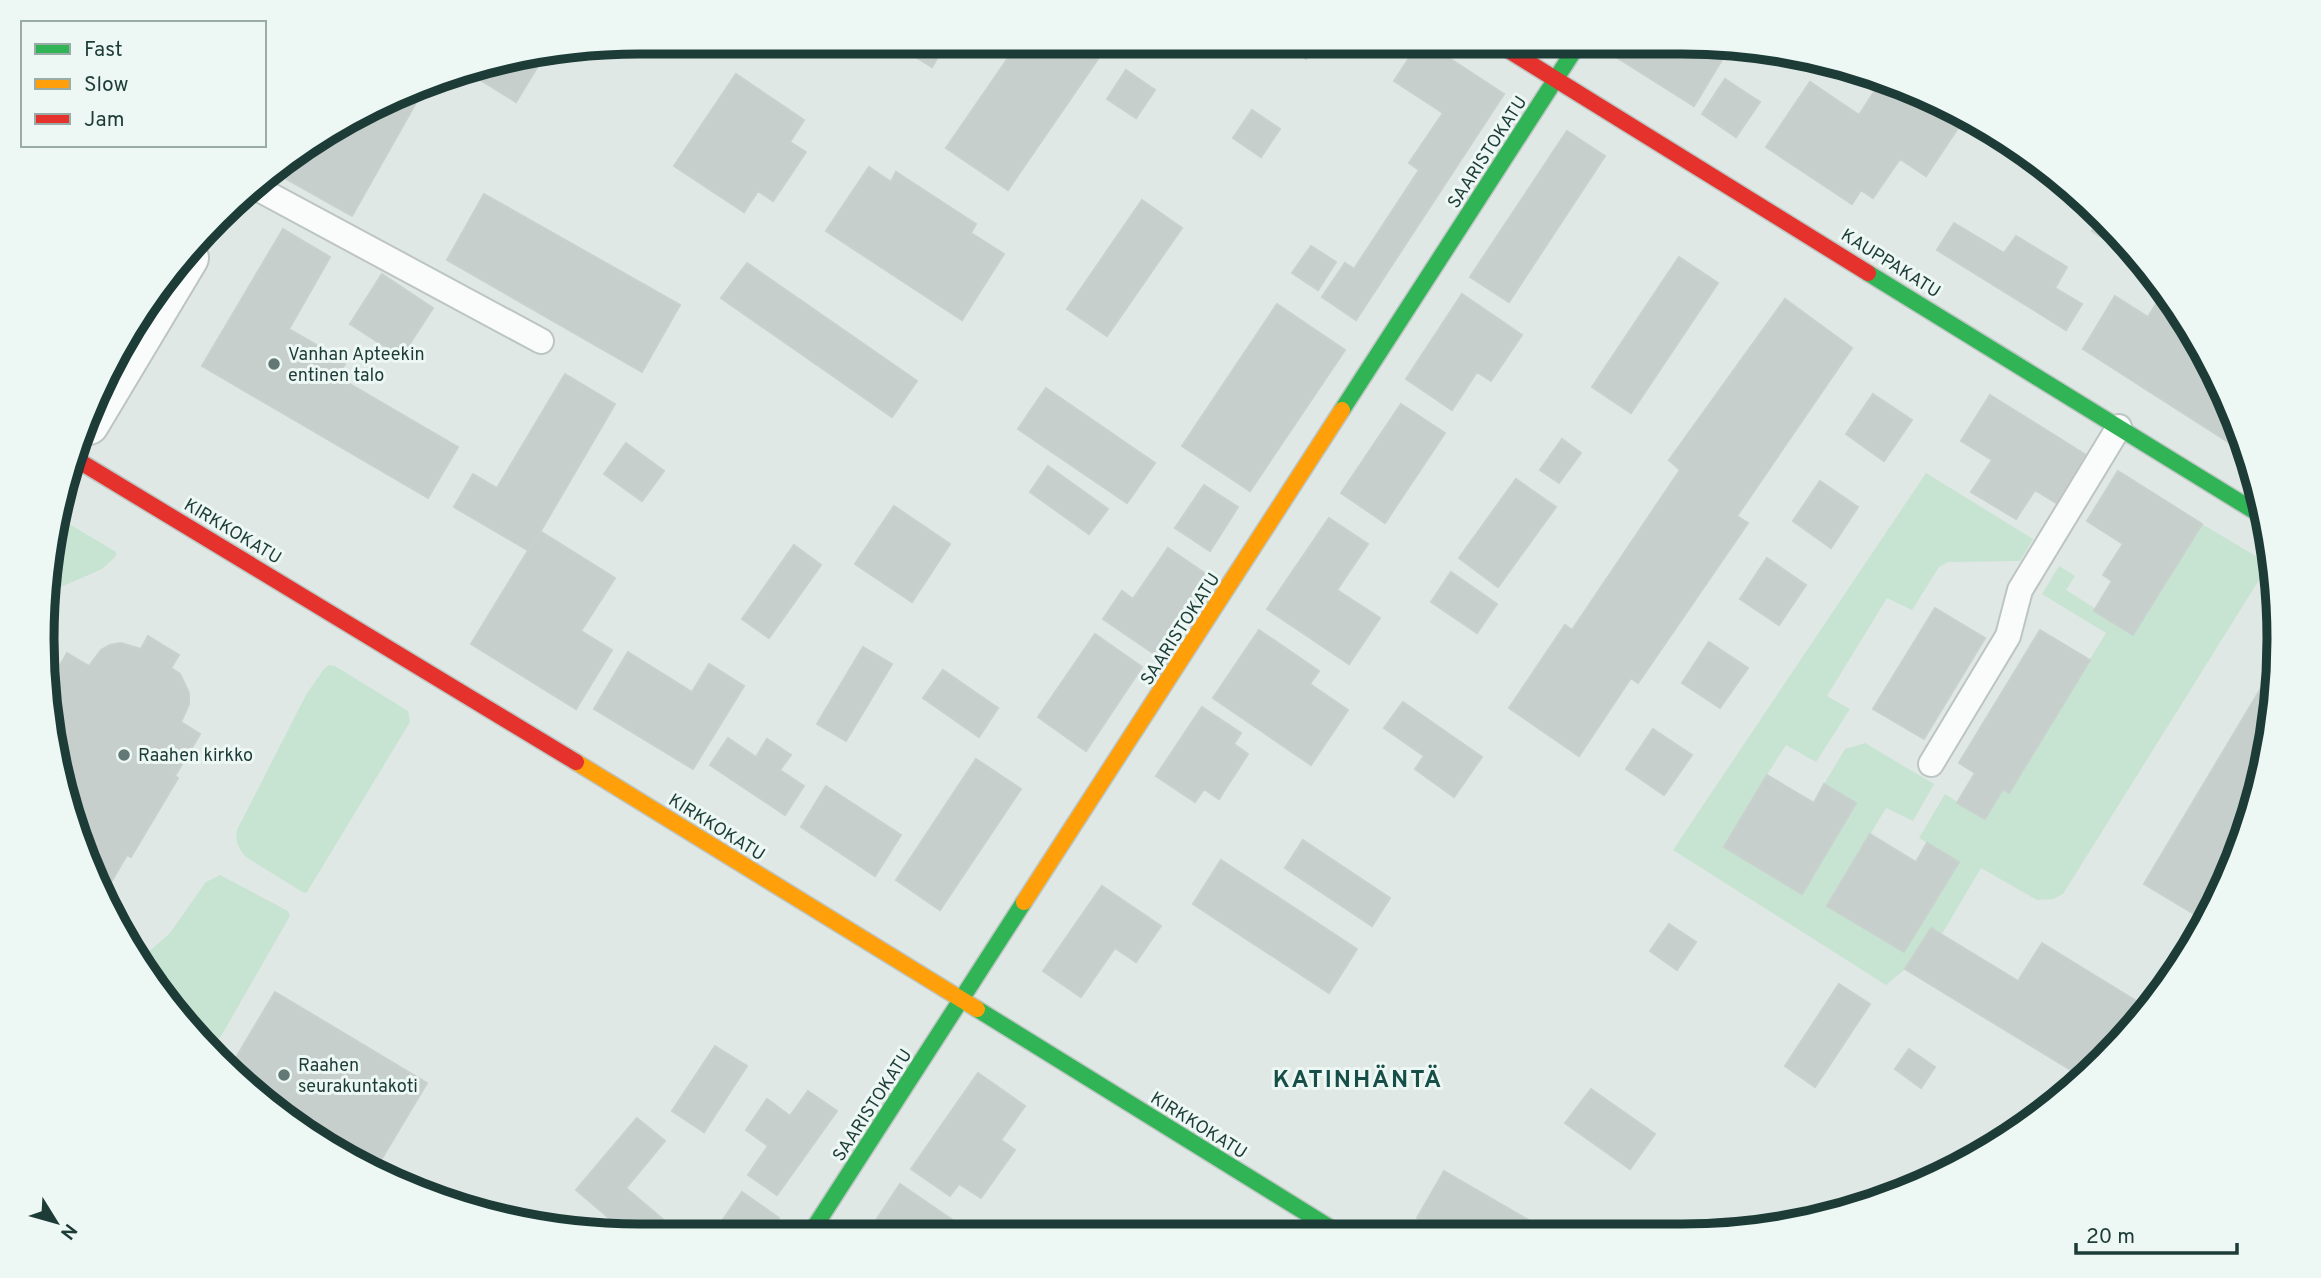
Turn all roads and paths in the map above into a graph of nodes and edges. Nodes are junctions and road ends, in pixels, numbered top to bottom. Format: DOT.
graph roads {
  1 [pos="1515,54"];
  2 [pos="1572,54"];
  3 [pos="1557,79"];
  4 [pos="263,191"];
  5 [pos="169,292"];
  6 [pos="541,341"];
  7 [pos="112,387"];
  8 [pos="2119,428"];
  9 [pos="82,463"];
  10 [pos="2252,510"];
  11 [pos="1931,764"];
  12 [pos="962,1002"];
  13 [pos="817,1224"];
  14 [pos="1324,1224"];
  1 -- 3 [label="street, KAUPPAKATU"];
  2 -- 3 [label="street, SAARISTOKATU"];
  3 -- 8 [label="street, KAUPPAKATU"];
  3 -- 12 [label="street, SAARISTOKATU"];
  4 -- 6 [label="lane"];
  5 -- 7 [label="street"];
  8 -- 10 [label="street, KAUPPAKATU"];
  8 -- 11 [label="lane"];
  9 -- 12 [label="street, KIRKKOKATU"];
  12 -- 13 [label="street, SAARISTOKATU"];
  12 -- 14 [label="street, KIRKKOKATU"];
}
